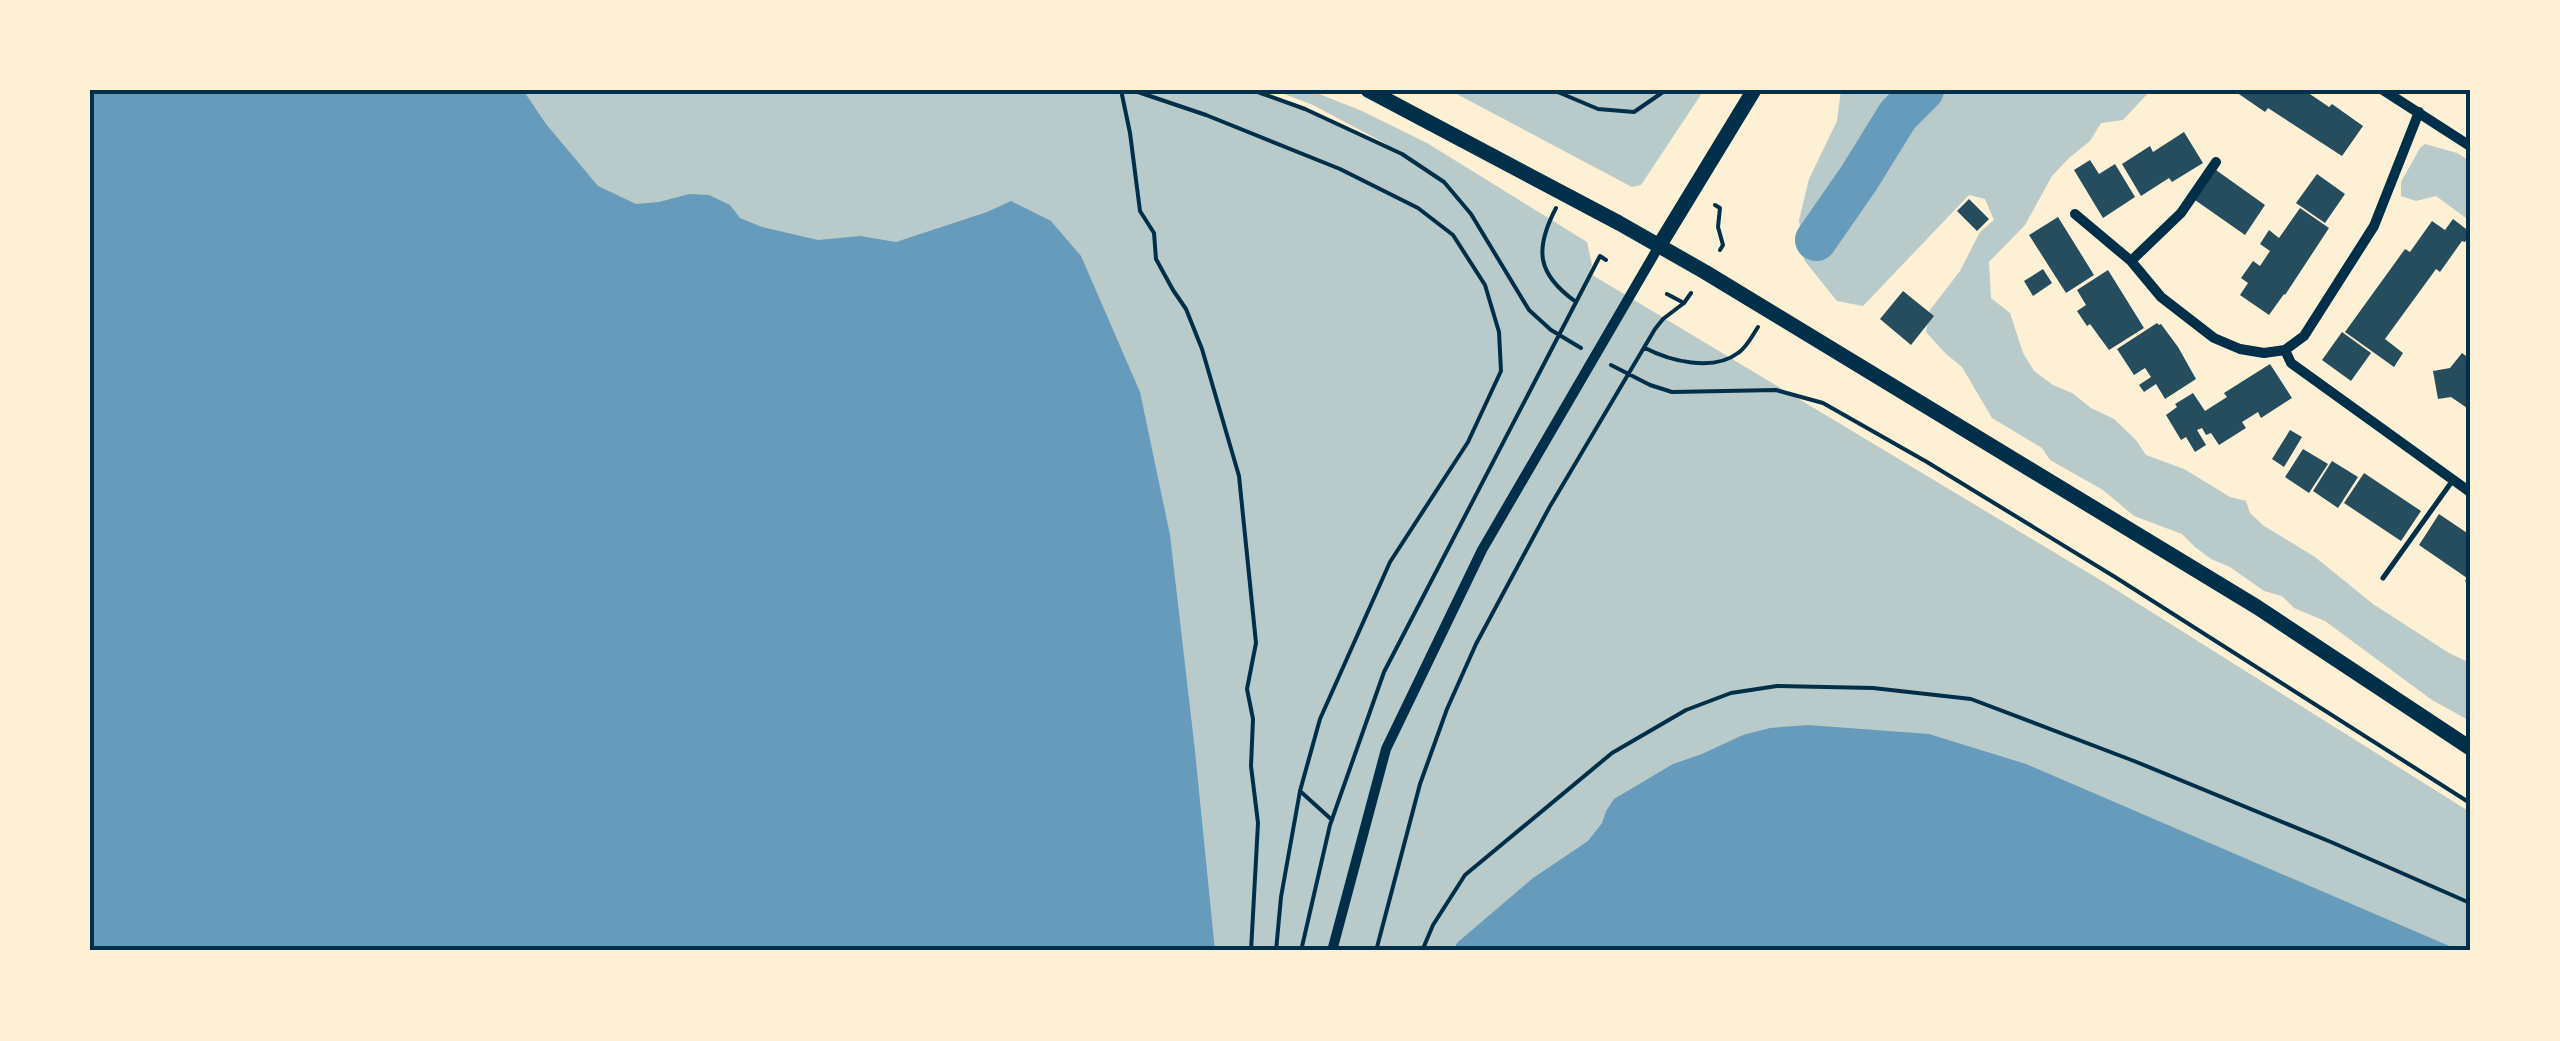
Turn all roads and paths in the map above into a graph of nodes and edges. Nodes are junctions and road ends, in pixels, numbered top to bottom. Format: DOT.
graph roads {
  1 [pos="1121,90"];
  2 [pos="1132,90"];
  3 [pos="1252,90"];
  4 [pos="1368,90"];
  5 [pos="1553,90"];
  6 [pos="1666,90"];
  7 [pos="1754,90"];
  8 [pos="2383,90"];
  9 [pos="2419,112"];
  10 [pos="2470,146"];
  11 [pos="2216,162"];
  12 [pos="1564,194"];
  13 [pos="1715,205"];
  14 [pos="2075,214"];
  15 [pos="1659,246"];
  16 [pos="1720,250"];
  17 [pos="1606,260"];
  18 [pos="2131,261"];
  19 [pos="1691,293"];
  20 [pos="1667,294"];
  21 [pos="1576,302"];
  22 [pos="1684,303"];
  23 [pos="1769,311"];
  24 [pos="1559,336"];
  25 [pos="1566,339"];
  26 [pos="1644,347"];
  27 [pos="2285,350"];
  28 [pos="1614,366"];
  29 [pos="1628,374"];
  30 [pos="2454,480"];
  31 [pos="2470,492"];
  32 [pos="2383,578"];
  33 [pos="2470,748"];
  34 [pos="1300,791"];
  35 [pos="2470,803"];
  36 [pos="1332,820"];
  37 [pos="2470,904"];
  38 [pos="1251,951"];
  39 [pos="1276,951"];
  40 [pos="1301,951"];
  41 [pos="1332,951"];
  42 [pos="1376,951"];
  43 [pos="1422,951"];
  1 -- 38 [label="path"];
  2 -- 34 [label="path"];
  3 -- 24 [label="path"];
  4 -- 12 [label="main road"];
  5 -- 6 [label="path"];
  7 -- 15 [label="main road"];
  8 -- 9 [label="street"];
  9 -- 10 [label="street"];
  9 -- 27 [label="street"];
  11 -- 18 [label="street"];
  12 -- 15 [label="main road"];
  12 -- 21 [label="path"];
  13 -- 16 [label="path"];
  14 -- 18 [label="street"];
  15 -- 23 [label="main road"];
  15 -- 41 [label="street"];
  17 -- 21 [label="path"];
  18 -- 27 [label="street"];
  19 -- 22 [label="path"];
  20 -- 22 [label="path"];
  21 -- 24 [label="path"];
  22 -- 26 [label="path"];
  23 -- 26 [label="path"];
  23 -- 33 [label="main road"];
  24 -- 25 [label="path"];
  24 -- 36 [label="path"];
  26 -- 29 [label="path"];
  27 -- 30 [label="street"];
  28 -- 29 [label="path"];
  29 -- 35 [label="path"];
  29 -- 42 [label="path"];
  30 -- 31 [label="street"];
  30 -- 32 [label="lane"];
  34 -- 36 [label="path"];
  34 -- 39 [label="path"];
  36 -- 40 [label="path"];
  37 -- 43 [label="path"];
}
